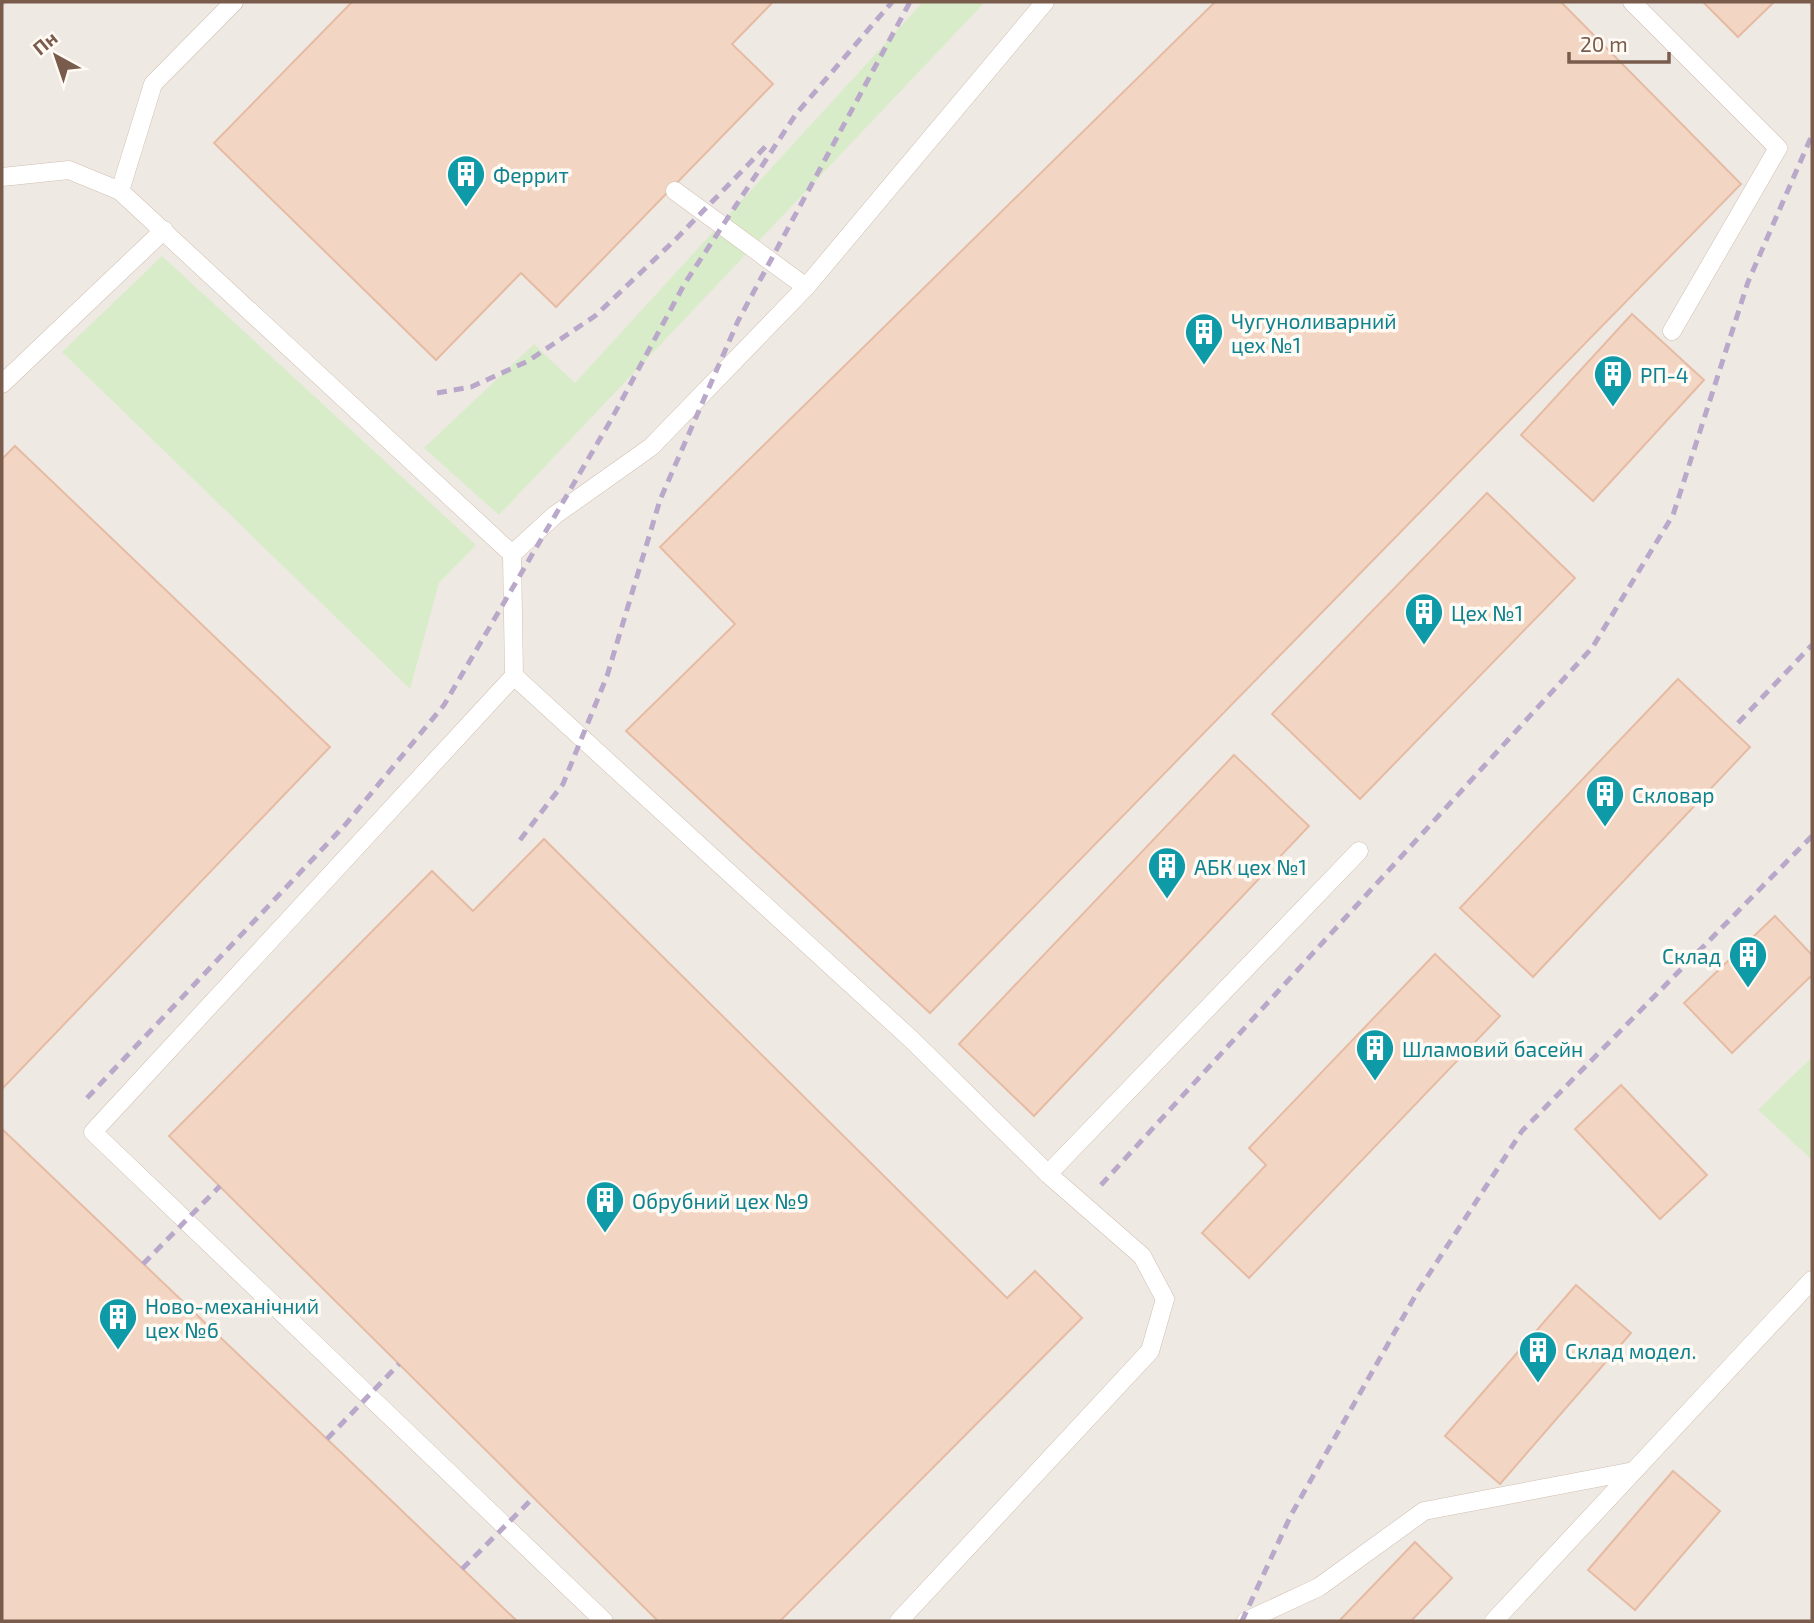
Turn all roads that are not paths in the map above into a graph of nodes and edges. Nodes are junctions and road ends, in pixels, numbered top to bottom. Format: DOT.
graph roads {
  1 [pos="234,2"];
  2 [pos="1045,2"];
  3 [pos="1632,2"];
  4 [pos="2,177"];
  5 [pos="120,191"];
  6 [pos="675,191"];
  7 [pos="164,230"];
  8 [pos="806,287"];
  9 [pos="1672,331"];
  10 [pos="2,384"];
  11 [pos="512,554"];
  12 [pos="514,676"];
  13 [pos="1359,851"];
  14 [pos="1048,1174"];
  15 [pos="1812,1280"];
  16 [pos="1634,1471"];
  17 [pos="604,1621"];
  18 [pos="899,1621"];
  19 [pos="1247,1621"];
  20 [pos="1494,1621"];
  1 -- 5 [label="lane"];
  2 -- 8 [label="lane"];
  3 -- 9 [label="lane"];
  4 -- 5 [label="lane"];
  5 -- 7 [label="lane"];
  6 -- 8 [label="lane"];
  7 -- 10 [label="lane"];
  7 -- 11 [label="lane"];
  8 -- 11 [label="lane"];
  11 -- 12 [label="lane"];
  12 -- 14 [label="lane"];
  12 -- 17 [label="lane"];
  13 -- 14 [label="lane"];
  14 -- 18 [label="lane"];
  15 -- 16 [label="lane"];
  16 -- 19 [label="lane"];
  16 -- 20 [label="lane"];
}
